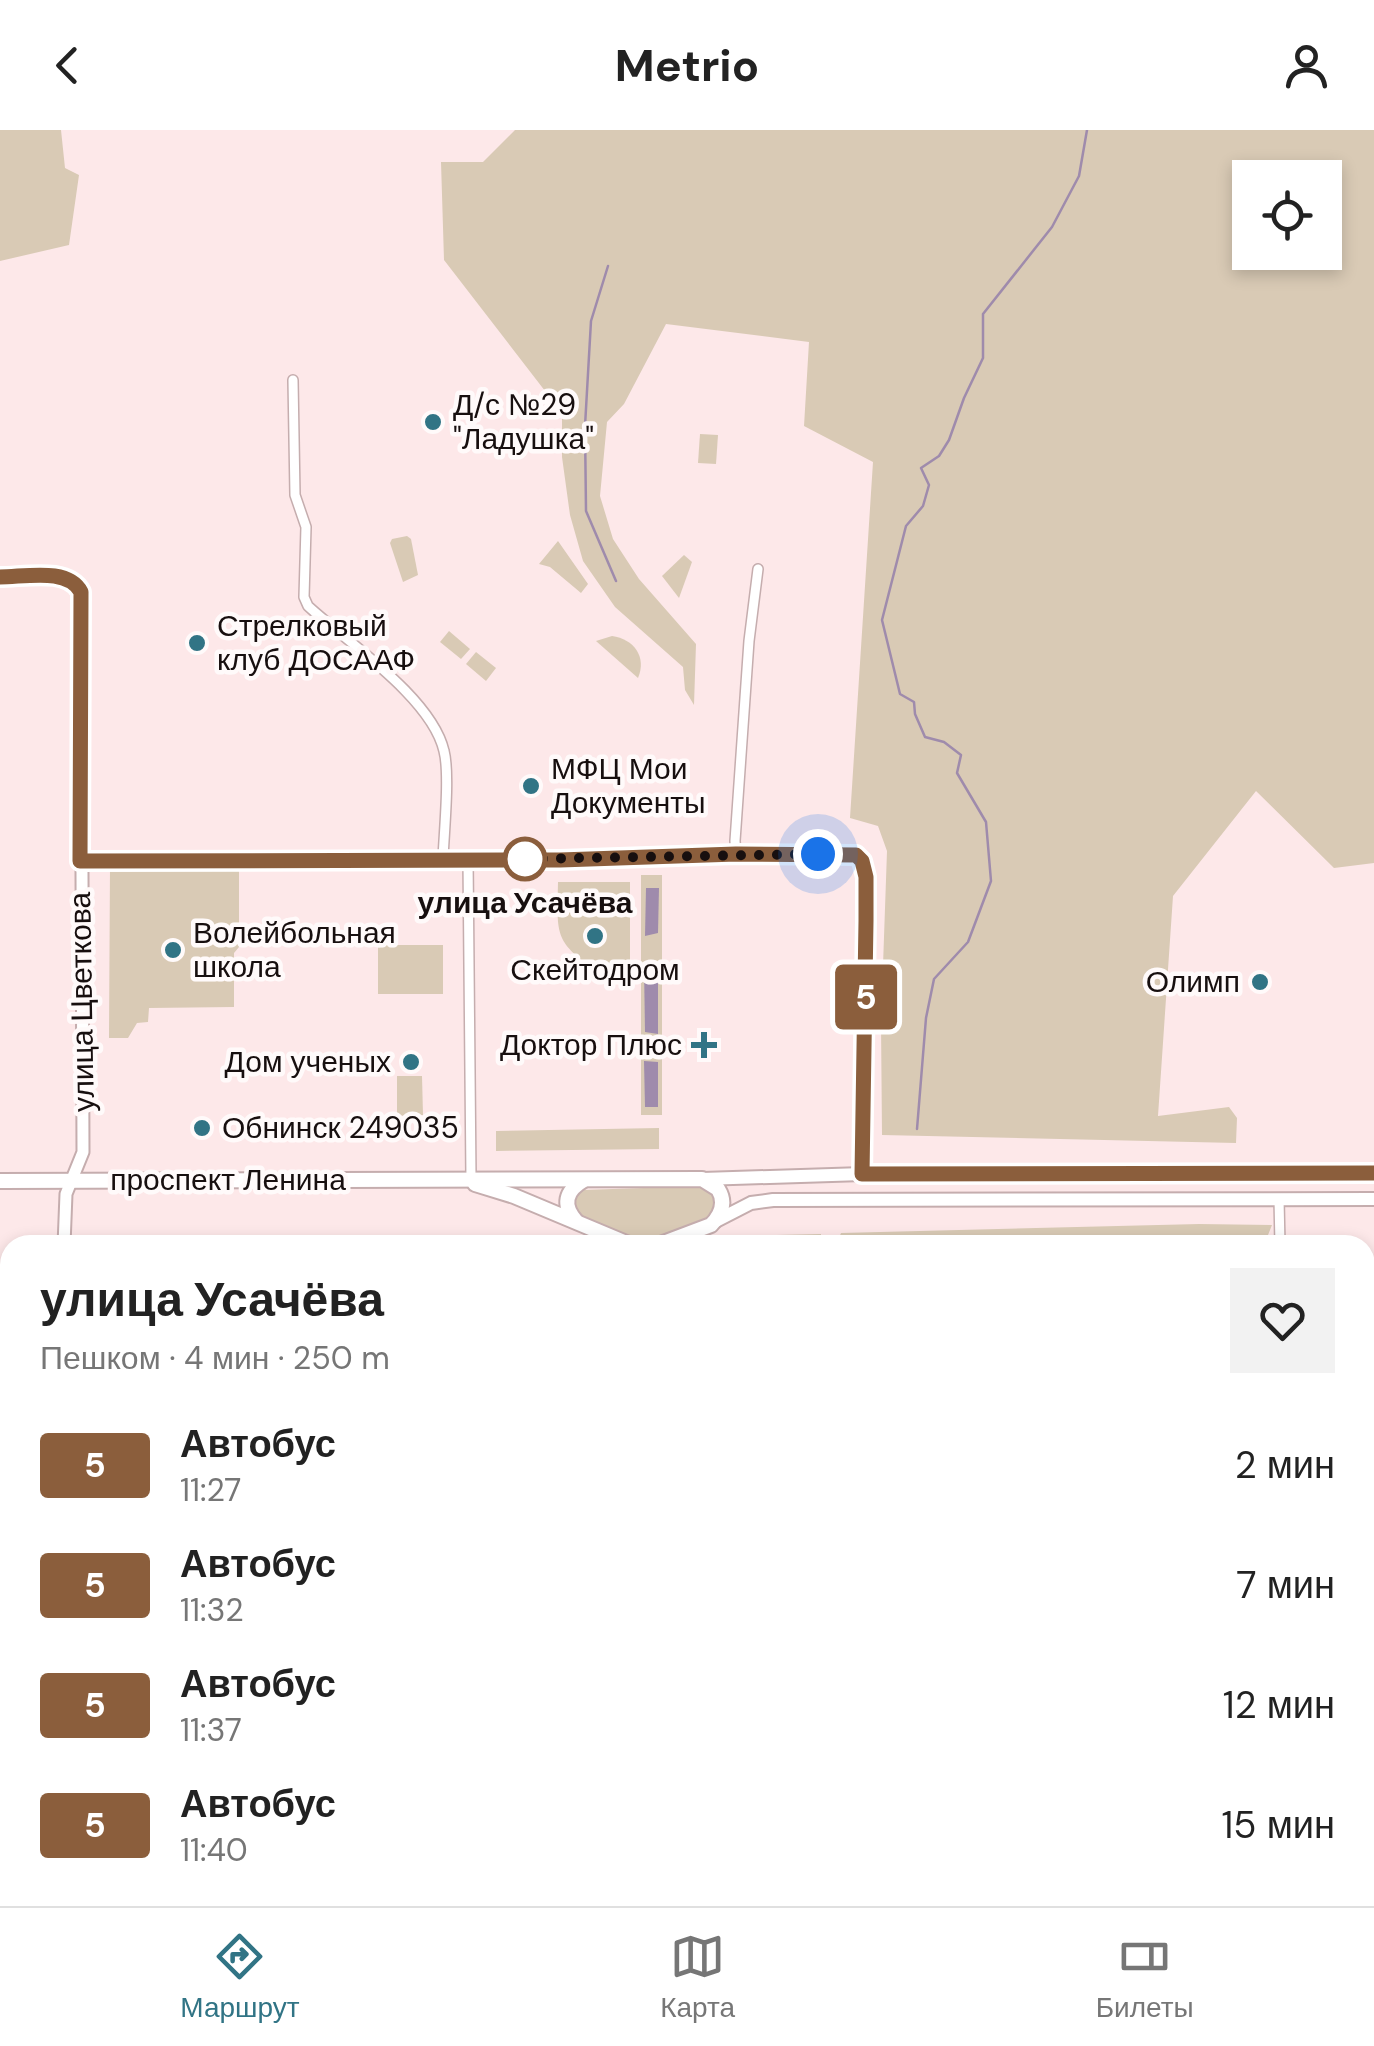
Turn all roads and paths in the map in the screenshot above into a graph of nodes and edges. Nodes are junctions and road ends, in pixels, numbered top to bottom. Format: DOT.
graph roads {
  1 [pos="294,380"];
  2 [pos="758,569"];
  3 [pos="0,577"];
  4 [pos="736,854"];
  5 [pos="443,859"];
  6 [pos="468,859"];
  7 [pos="80,861"];
  8 [pos="1374,1173"];
  9 [pos="862,1174"];
  10 [pos="1279,1174"];
  11 [pos="463,1179"];
  12 [pos="702,1179"];
  13 [pos="74,1180"];
  14 [pos="584,1180"];
  15 [pos="0,1181"];
  16 [pos="1279,1198"];
  17 [pos="1374,1199"];
  18 [pos="710,1224"];
  19 [pos="581,1226"];
  20 [pos="64,1235"];
  21 [pos="603,1235"];
  22 [pos="685,1235"];
  23 [pos="1280,1235"];
  1 -- 5 [label="street"];
  2 -- 4 [label="street"];
  3 -- 7 [label="street, улица Цветкова"];
  4 -- 6 [label="street"];
  4 -- 9 [label="street"];
  5 -- 6 [label="street"];
  5 -- 7 [label="street"];
  6 -- 11 [label="street"];
  7 -- 13 [label="street, улица Цветкова"];
  8 -- 10 [label="main road"];
  9 -- 10 [label="main road"];
  9 -- 12 [label="main road"];
  10 -- 16 [label="main road"];
  11 -- 13 [label="main road, проспект Ленина"];
  11 -- 14 [label="main road, проспект Ленина"];
  11 -- 19 [label="main road, проспект Ленина"];
  12 -- 14 [label="main road, проспект Ленина"];
  12 -- 18 [label="main road"];
  13 -- 15 [label="main road, проспект Ленина"];
  13 -- 20 [label="street, улица Цветкова"];
  14 -- 19 [label="main road"];
  16 -- 17 [label="main road"];
  16 -- 18 [label="main road"];
  16 -- 23 [label="street"];
  18 -- 22 [label="main road"];
  19 -- 21 [label="main road, проспект Ленина"];
}
